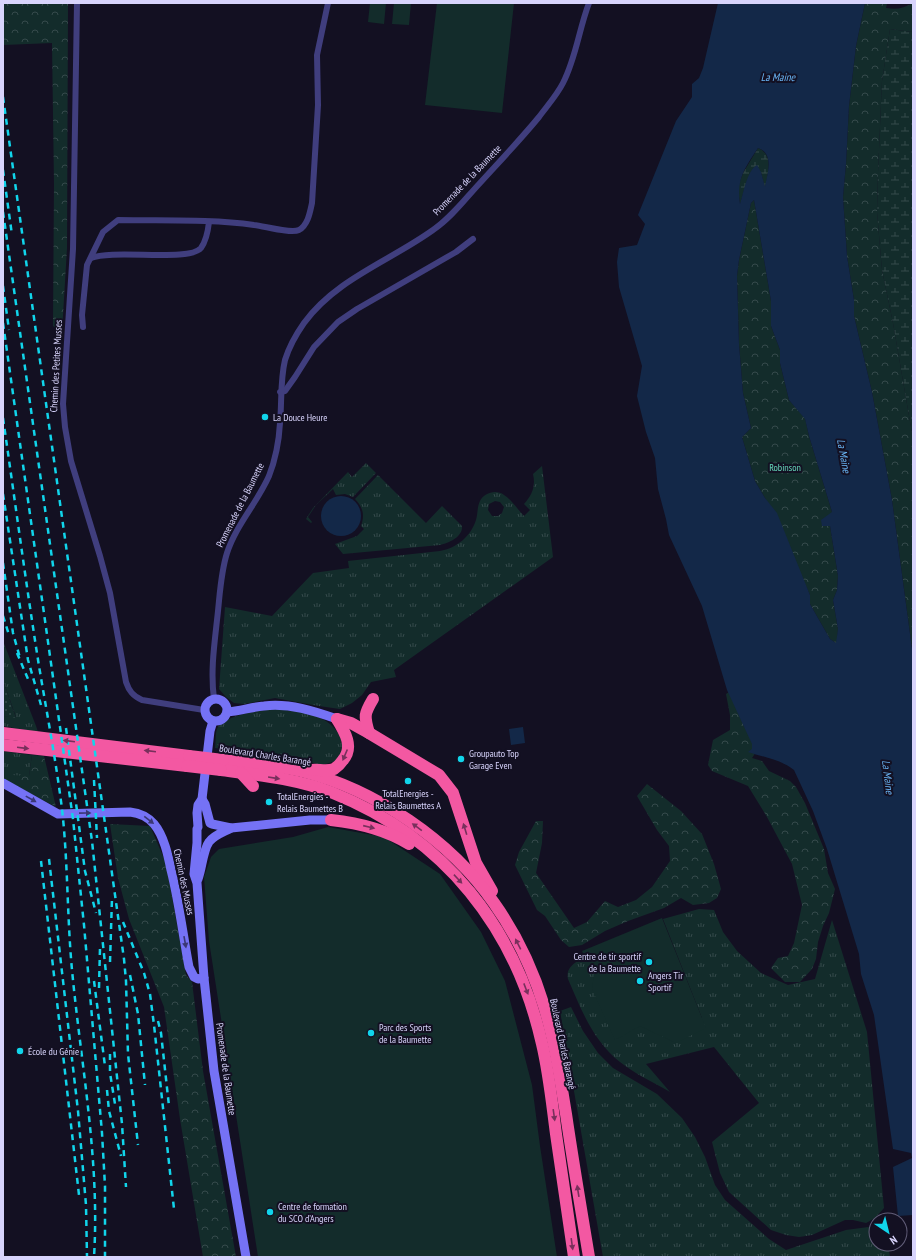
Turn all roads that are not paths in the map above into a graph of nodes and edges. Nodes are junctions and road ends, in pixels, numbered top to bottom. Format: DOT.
graph roads {
  1 [pos="77,3"];
  2 [pos="328,3"];
  3 [pos="589,3"];
  4 [pos="209,222"];
  5 [pos="473,239"];
  6 [pos="91,258"];
  7 [pos="83,327"];
  8 [pos="282,376"];
  9 [pos="295,376"];
  10 [pos="280,392"];
  11 [pos="214,699"];
  12 [pos="373,699"];
  13 [pos="204,710"];
  14 [pos="227,712"];
  15 [pos="337,719"];
  16 [pos="213,722"];
  17 [pos="3,733"];
  18 [pos="369,733"];
  19 [pos="3,745"];
  20 [pos="188,761"];
  21 [pos="222,765"];
  22 [pos="301,771"];
  23 [pos="241,773"];
  24 [pos="3,783"];
  25 [pos="253,786"];
  26 [pos="202,799"];
  27 [pos="331,820"];
  28 [pos="211,823"];
  29 [pos="231,828"];
  30 [pos="198,831"];
  31 [pos="212,839"];
  32 [pos="430,852"];
  33 [pos="197,883"];
  34 [pos="494,904"];
  35 [pos="204,978"];
  36 [pos="246,1257"];
  37 [pos="574,1257"];
  38 [pos="589,1257"];
  1 -- 13 [label="street, Chemin des Petites Musses"];
  2 -- 4 [label="street"];
  3 -- 8 [label="street, Promenade de la Baumette"];
  4 -- 6 [label="street"];
  4 -- 6 [label="street"];
  5 -- 9 [label="street"];
  6 -- 7 [label="street"];
  8 -- 9 [label="street"];
  8 -- 10 [label="street, Promenade de la Baumette"];
  9 -- 10 [label="street"];
  10 -- 11 [label="street, Promenade de la Baumette"];
  11 -- 13 [label="street"];
  11 -- 14 [label="street"];
  12 -- 18 [label="highway"];
  13 -- 16 [label="street"];
  14 -- 15 [label="street"];
  14 -- 16 [label="street"];
  15 -- 18 [label="highway"];
  15 -- 22 [label="highway, one-way"];
  16 -- 26 [label="street, Promenade de la Baumette"];
  20 -- 17 [label="highway, Boulevard Charles Barangé, one-way"];
  34 -- 18 [label="highway, one-way"];
  19 -- 20 [label="highway, Boulevard Charles Barangé, one-way"];
  20 -- 21 [label="highway, Boulevard Charles Barangé, bridge"];
  21 -- 22 [label="highway, Boulevard Charles Barangé"];
  21 -- 23 [label="highway, Boulevard Charles Barangé"];
  34 -- 22 [label="highway, Boulevard Charles Barangé, one-way"];
  23 -- 25 [label="highway"];
  23 -- 32 [label="highway, Boulevard Charles Barangé, one-way"];
  24 -- 35 [label="street, Chemin des Musses, one-way"];
  26 -- 28 [label="street, Promenade de la Baumette"];
  26 -- 30 [label="street, Promenade de la Baumette"];
  27 -- 29 [label="street"];
  27 -- 32 [label="highway, one-way"];
  28 -- 29 [label="street"];
  28 -- 30 [label="street"];
  28 -- 31 [label="street, Promenade de la Baumette"];
  29 -- 31 [label="street"];
  30 -- 31 [label="street"];
  30 -- 33 [label="street, Promenade de la Baumette"];
  31 -- 33 [label="street, Promenade de la Baumette"];
  32 -- 37 [label="highway, Boulevard Charles Barangé, one-way"];
  33 -- 35 [label="street, Promenade de la Baumette"];
  38 -- 34 [label="highway, Boulevard Charles Barangé, one-way"];
  35 -- 36 [label="street, Promenade de la Baumette"];
}
